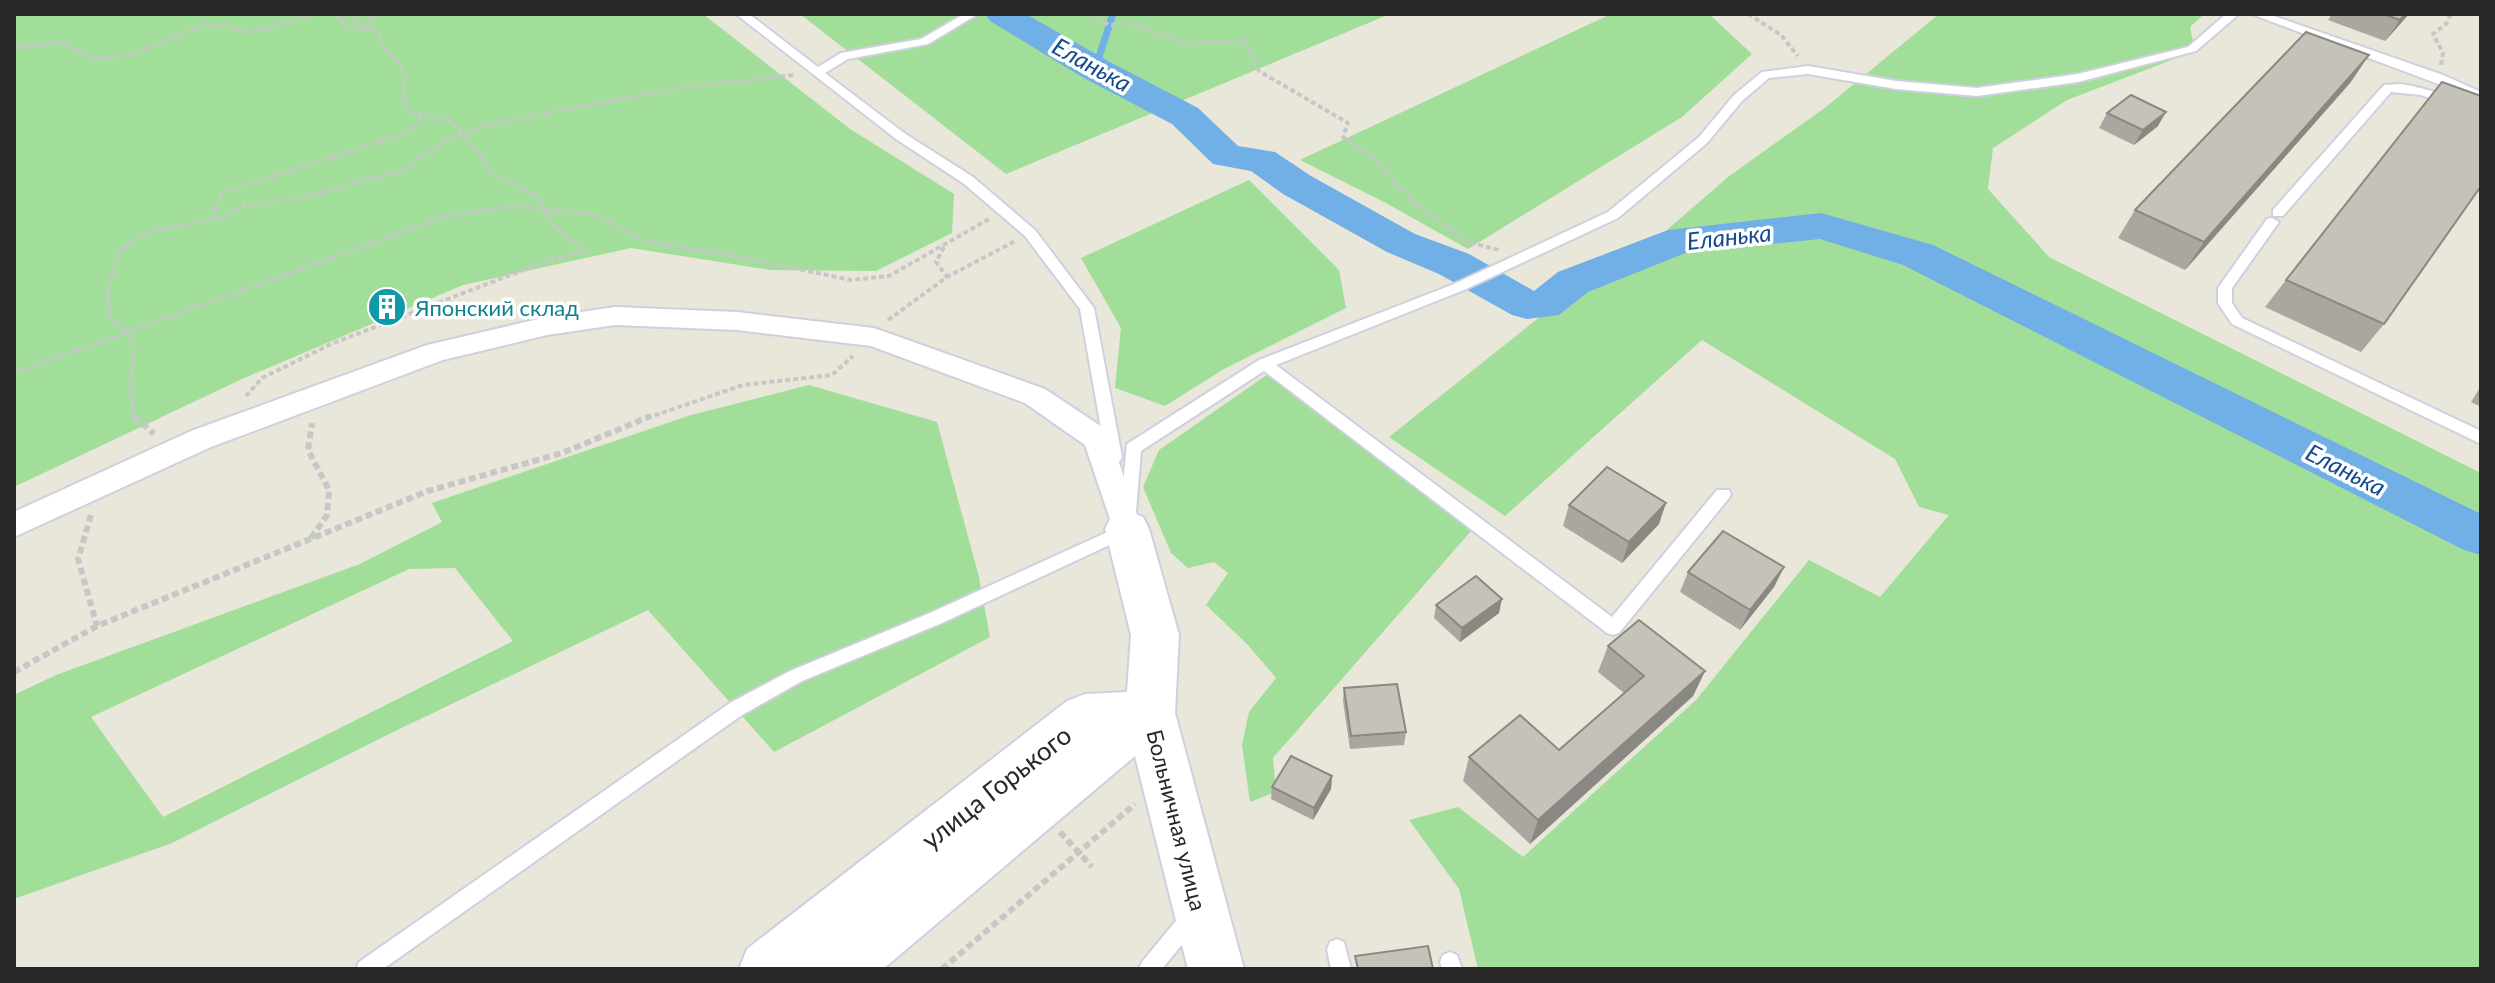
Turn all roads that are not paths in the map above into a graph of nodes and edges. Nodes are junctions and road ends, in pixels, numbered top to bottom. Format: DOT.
graph roads {
  1 [pos="742,14"];
  2 [pos="972,14"];
  3 [pos="2233,14"];
  4 [pos="2257,14"];
  5 [pos="816,73"];
  6 [pos="2481,96"];
  7 [pos="2481,114"];
  8 [pos="1264,364"];
  9 [pos="2481,438"];
  10 [pos="1723,494"];
  11 [pos="14,525"];
  12 [pos="1127,529"];
  13 [pos="1150,713"];
  14 [pos="1200,908"];
  15 [pos="366,969"];
  16 [pos="767,969"];
  17 [pos="840,969"];
  18 [pos="1149,969"];
  19 [pos="1216,969"];
  1 -- 5 [label="lane"];
  2 -- 5 [label="lane"];
  3 -- 8 [label="lane"];
  4 -- 6 [label="lane"];
  5 -- 12 [label="lane"];
  7 -- 9 [label="lane"];
  8 -- 10 [label="lane"];
  8 -- 12 [label="lane"];
  11 -- 12 [label="street"];
  12 -- 13 [label="main road, Больничная улица"];
  12 -- 15 [label="lane"];
  13 -- 14 [label="main road, Больничная улица"];
  13 -- 16 [label="main road, улица Горького"];
  13 -- 17 [label="main road, улица Горького"];
  14 -- 18 [label="lane"];
  14 -- 19 [label="main road, Больничная улица"];
}
